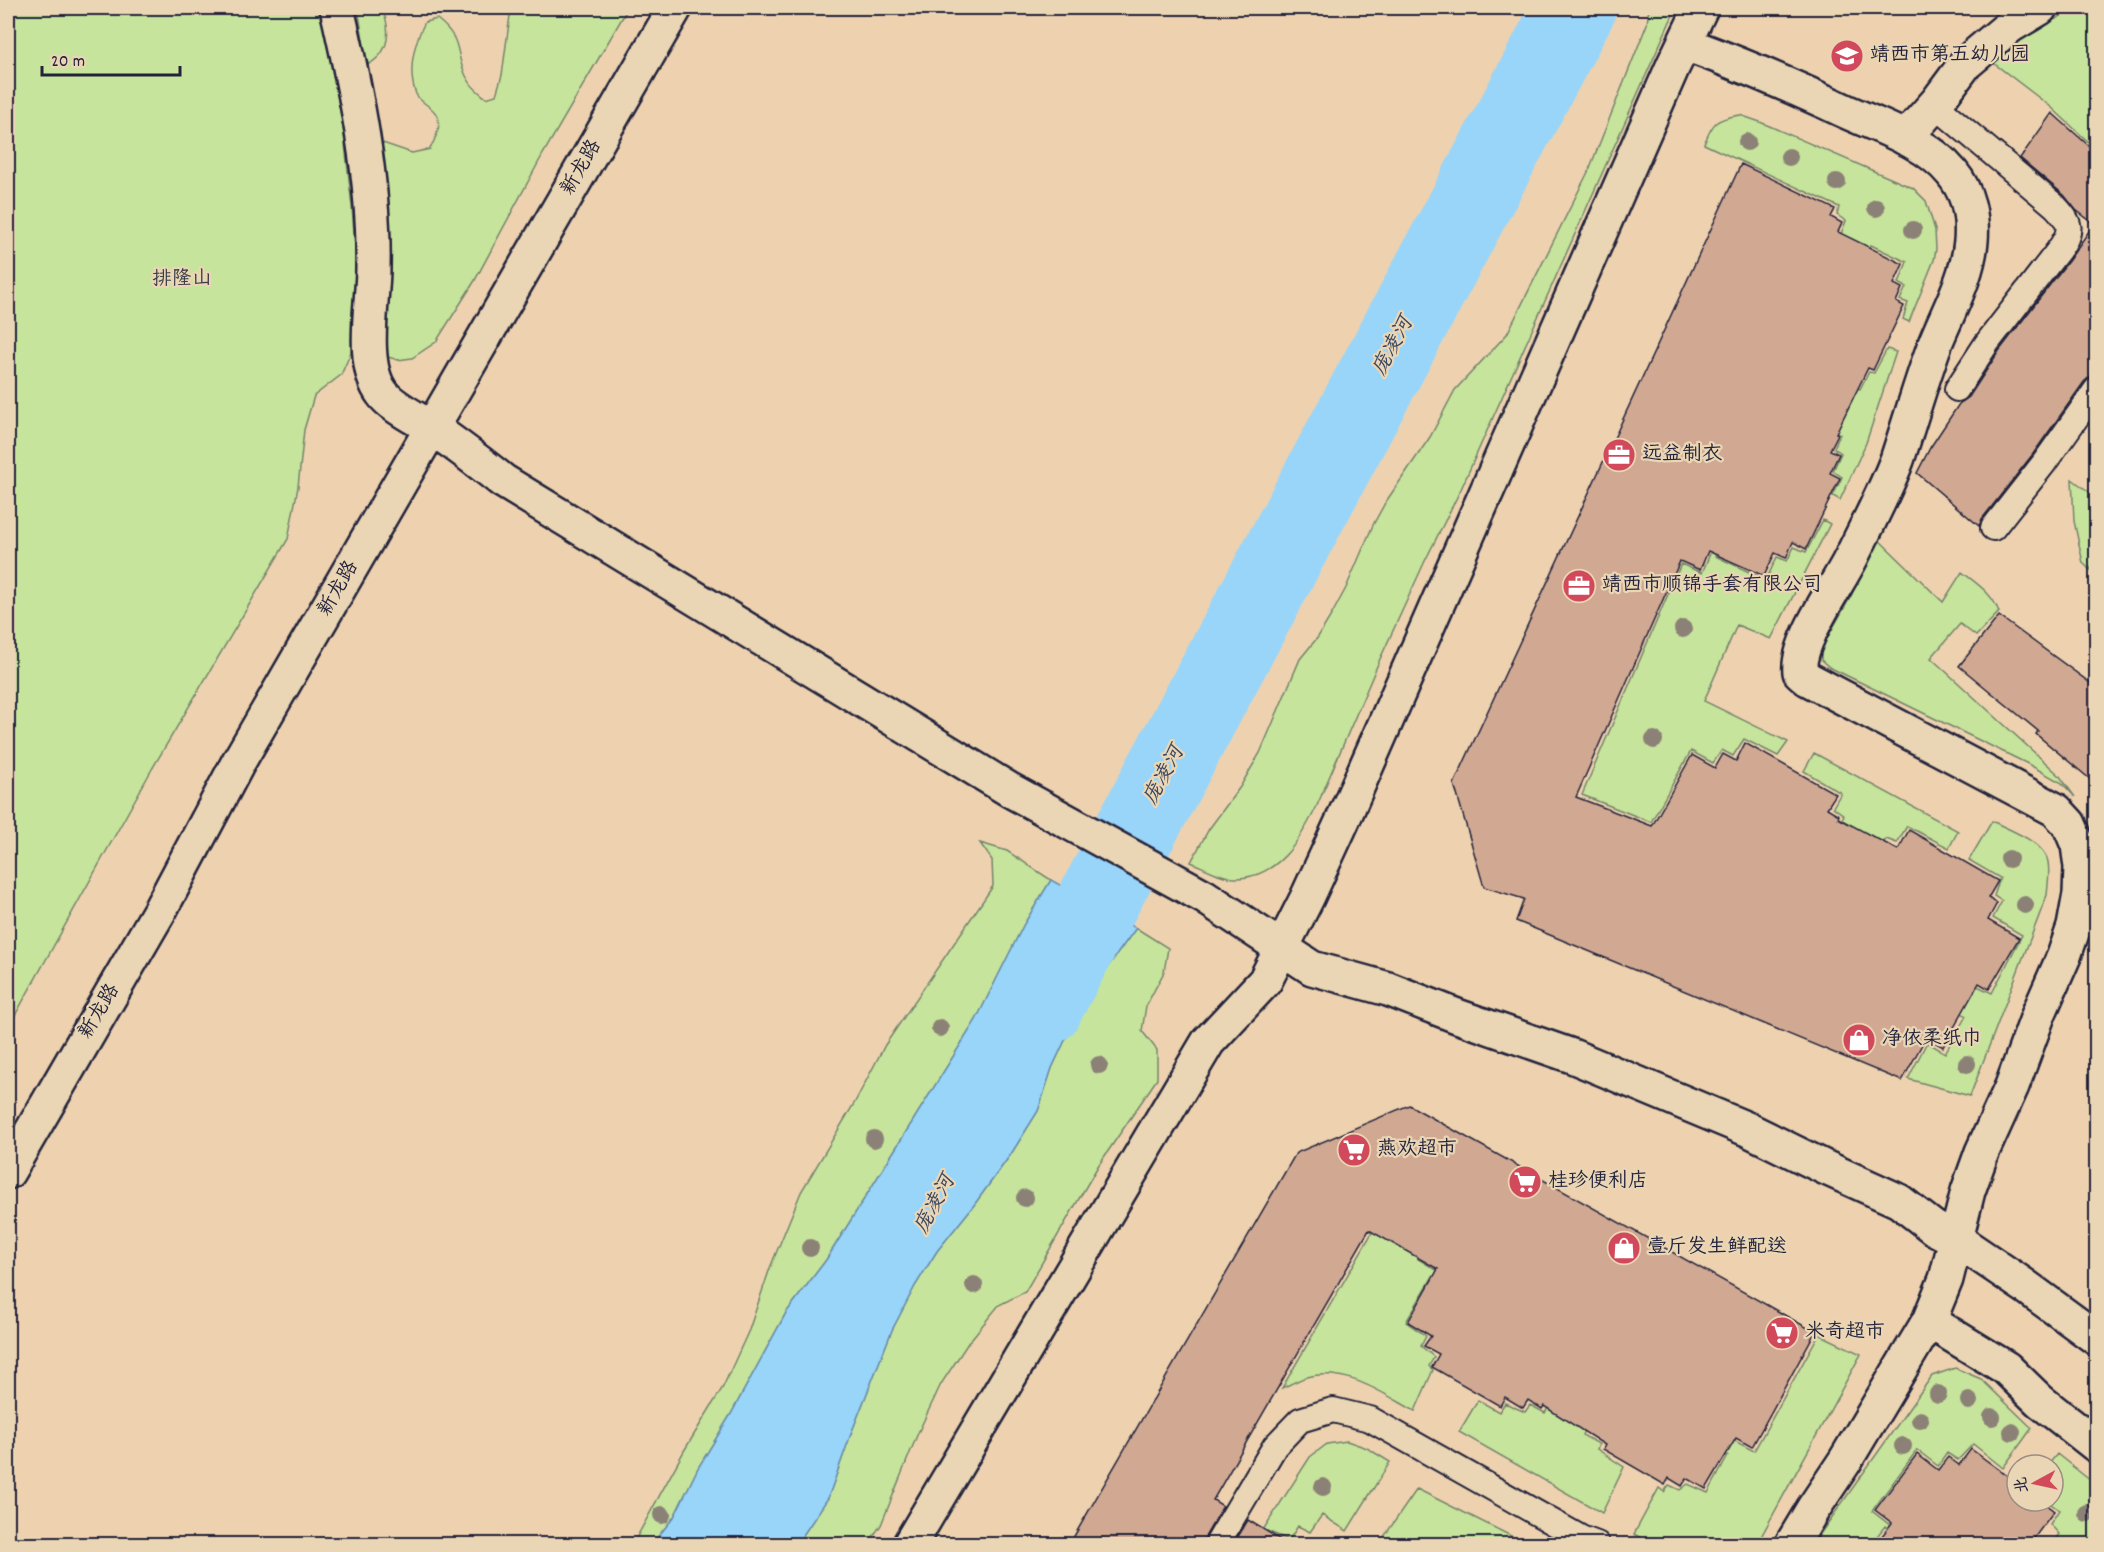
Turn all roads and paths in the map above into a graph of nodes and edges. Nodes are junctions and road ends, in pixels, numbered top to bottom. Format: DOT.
graph roads {
  1 [pos="337,8"];
  2 [pos="653,8"];
  3 [pos="675,8"];
  4 [pos="1701,8"];
  5 [pos="2040,8"];
  6 [pos="1685,44"];
  7 [pos="1937,102"];
  8 [pos="1905,138"];
  9 [pos="1957,388"];
  10 [pos="2097,390"];
  11 [pos="424,423"];
  12 [pos="1994,528"];
  13 [pos="2089,864"];
  14 [pos="1281,948"];
  15 [pos="8,1138"];
  16 [pos="8,1172"];
  17 [pos="1957,1240"];
  18 [pos="1929,1321"];
  19 [pos="2097,1338"];
  20 [pos="2097,1445"];
  21 [pos="910,1545"];
  22 [pos="1216,1545"];
  23 [pos="1597,1545"];
  24 [pos="1792,1545"];
  1 -- 11 [label="street"];
  2 -- 11 [label="street, 新龙路"];
  3 -- 11 [label="street, 新龙路"];
  4 -- 6 [label="street"];
  5 -- 7 [label="street"];
  6 -- 8 [label="street"];
  6 -- 14 [label="street"];
  7 -- 8 [label="street"];
  7 -- 9 [label="lane"];
  8 -- 13 [label="street"];
  10 -- 12 [label="lane"];
  11 -- 14 [label="street"];
  11 -- 15 [label="street, 新龙路"];
  11 -- 16 [label="street, 新龙路"];
  13 -- 17 [label="street"];
  14 -- 17 [label="street"];
  14 -- 21 [label="street"];
  17 -- 18 [label="street"];
  17 -- 19 [label="street"];
  18 -- 20 [label="street"];
  18 -- 24 [label="street"];
  22 -- 23 [label="lane"];
}
